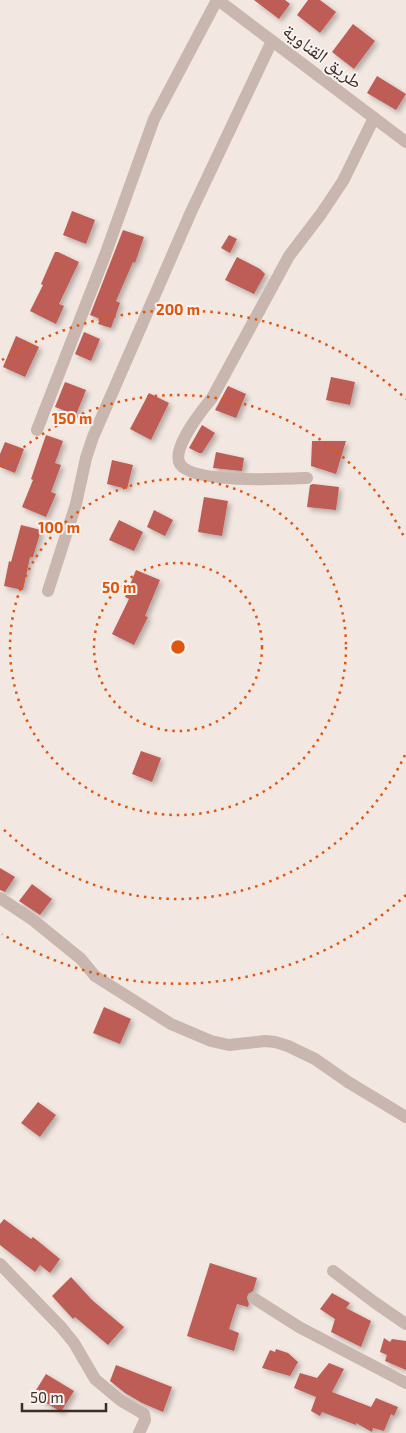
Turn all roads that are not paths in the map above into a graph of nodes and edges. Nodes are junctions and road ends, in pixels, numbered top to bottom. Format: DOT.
graph roads {
  1 [pos="217,0"];
  2 [pos="272,41"];
  3 [pos="374,118"];
  4 [pos="406,142"];
  5 [pos="37,430"];
  6 [pos="307,478"];
  7 [pos="48,591"];
  8 [pos="0,898"];
  9 [pos="406,1117"];
  10 [pos="0,1264"];
  11 [pos="333,1272"];
  12 [pos="255,1299"];
  13 [pos="406,1324"];
  14 [pos="406,1384"];
  15 [pos="139,1433"];
  1 -- 2 [label="street, طريق القناوية"];
  1 -- 5 [label="street"];
  2 -- 3 [label="street, طريق القناوية"];
  2 -- 7 [label="street"];
  3 -- 4 [label="street, طريق القناوية"];
  3 -- 6 [label="street"];
  8 -- 9 [label="street"];
  10 -- 15 [label="street"];
  11 -- 13 [label="street"];
  12 -- 14 [label="street"];
}
